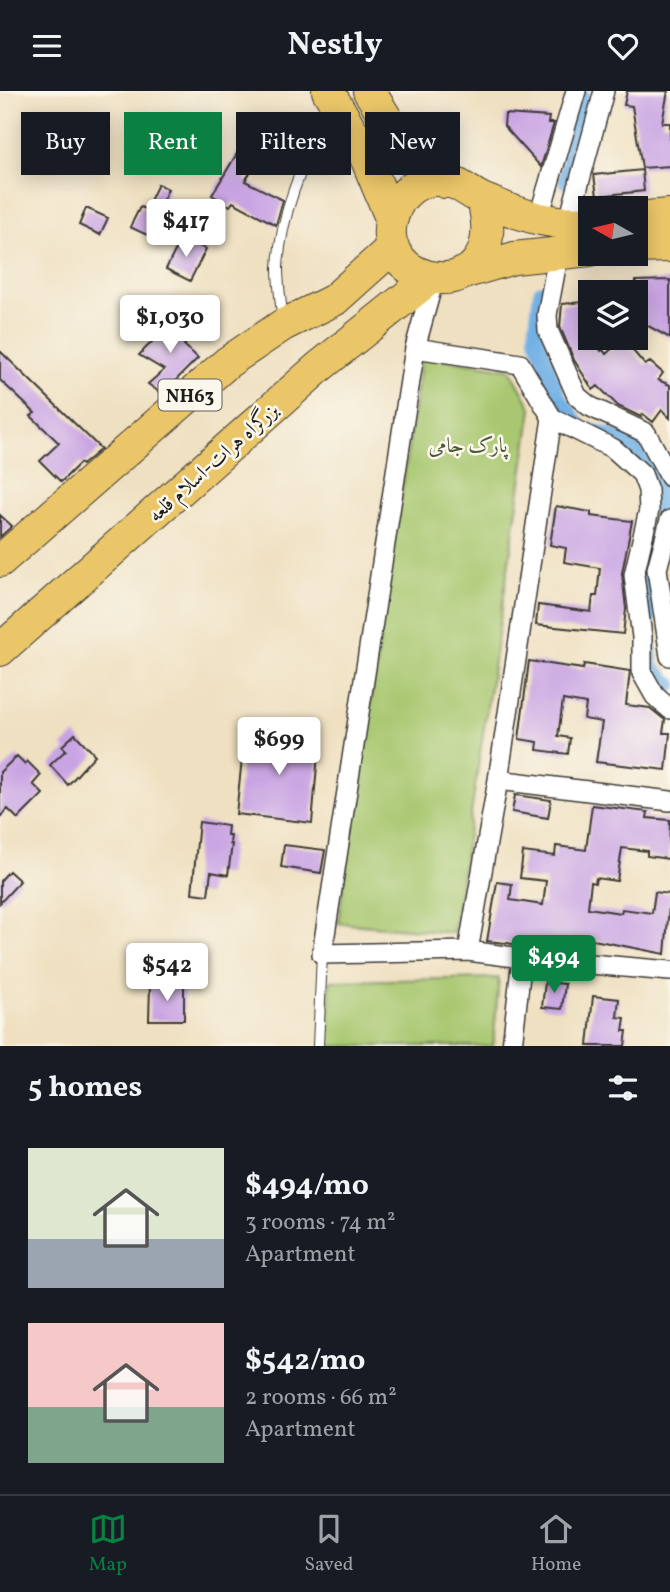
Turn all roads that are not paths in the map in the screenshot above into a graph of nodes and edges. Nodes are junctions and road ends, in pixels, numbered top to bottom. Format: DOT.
graph roads {
  1 [pos="369,91"];
  2 [pos="576,91"];
  3 [pos="604,91"];
  4 [pos="331,97"];
  5 [pos="445,181"];
  6 [pos="483,200"];
  7 [pos="670,215"];
  8 [pos="648,217"];
  9 [pos="392,233"];
  10 [pos="569,234"];
  11 [pos="670,246"];
  12 [pos="648,247"];
  13 [pos="442,277"];
  14 [pos="283,325"];
  15 [pos="415,348"];
  16 [pos="552,418"];
  17 [pos="670,477"];
  18 [pos="670,520"];
  19 [pos="0,561"];
  20 [pos="0,650"];
  21 [pos="670,656"];
  22 [pos="670,709"];
  23 [pos="498,780"];
  24 [pos="670,801"];
  25 [pos="468,951"];
  26 [pos="322,954"];
  27 [pos="522,958"];
  28 [pos="670,971"];
  29 [pos="318,1046"];
  30 [pos="512,1046"];
  1 -- 5 [label="highway"];
  2 -- 10 [label="street"];
  3 -- 10 [label="street"];
  4 -- 9 [label="highway"];
  4 -- 14 [label="lane"];
  5 -- 6 [label="highway"];
  5 -- 9 [label="highway, NH63"];
  6 -- 10 [label="highway"];
  6 -- 13 [label="highway"];
  7 -- 8 [label="highway"];
  9 -- 13 [label="highway"];
  9 -- 14 [label="highway, NH63"];
  10 -- 13 [label="highway"];
  10 -- 17 [label="street"];
  11 -- 12 [label="highway"];
  13 -- 15 [label="street"];
  13 -- 20 [label="highway, بزرگراه هرات-اسلام قلعه"];
  14 -- 19 [label="highway, NH63"];
  15 -- 16 [label="street"];
  15 -- 26 [label="street"];
  16 -- 22 [label="street"];
  16 -- 23 [label="street"];
  18 -- 21 [label="street"];
  23 -- 24 [label="street"];
  23 -- 25 [label="street"];
  25 -- 26 [label="street"];
  25 -- 27 [label="street"];
  26 -- 29 [label="lane"];
  27 -- 28 [label="street"];
  27 -- 30 [label="street"];
}
